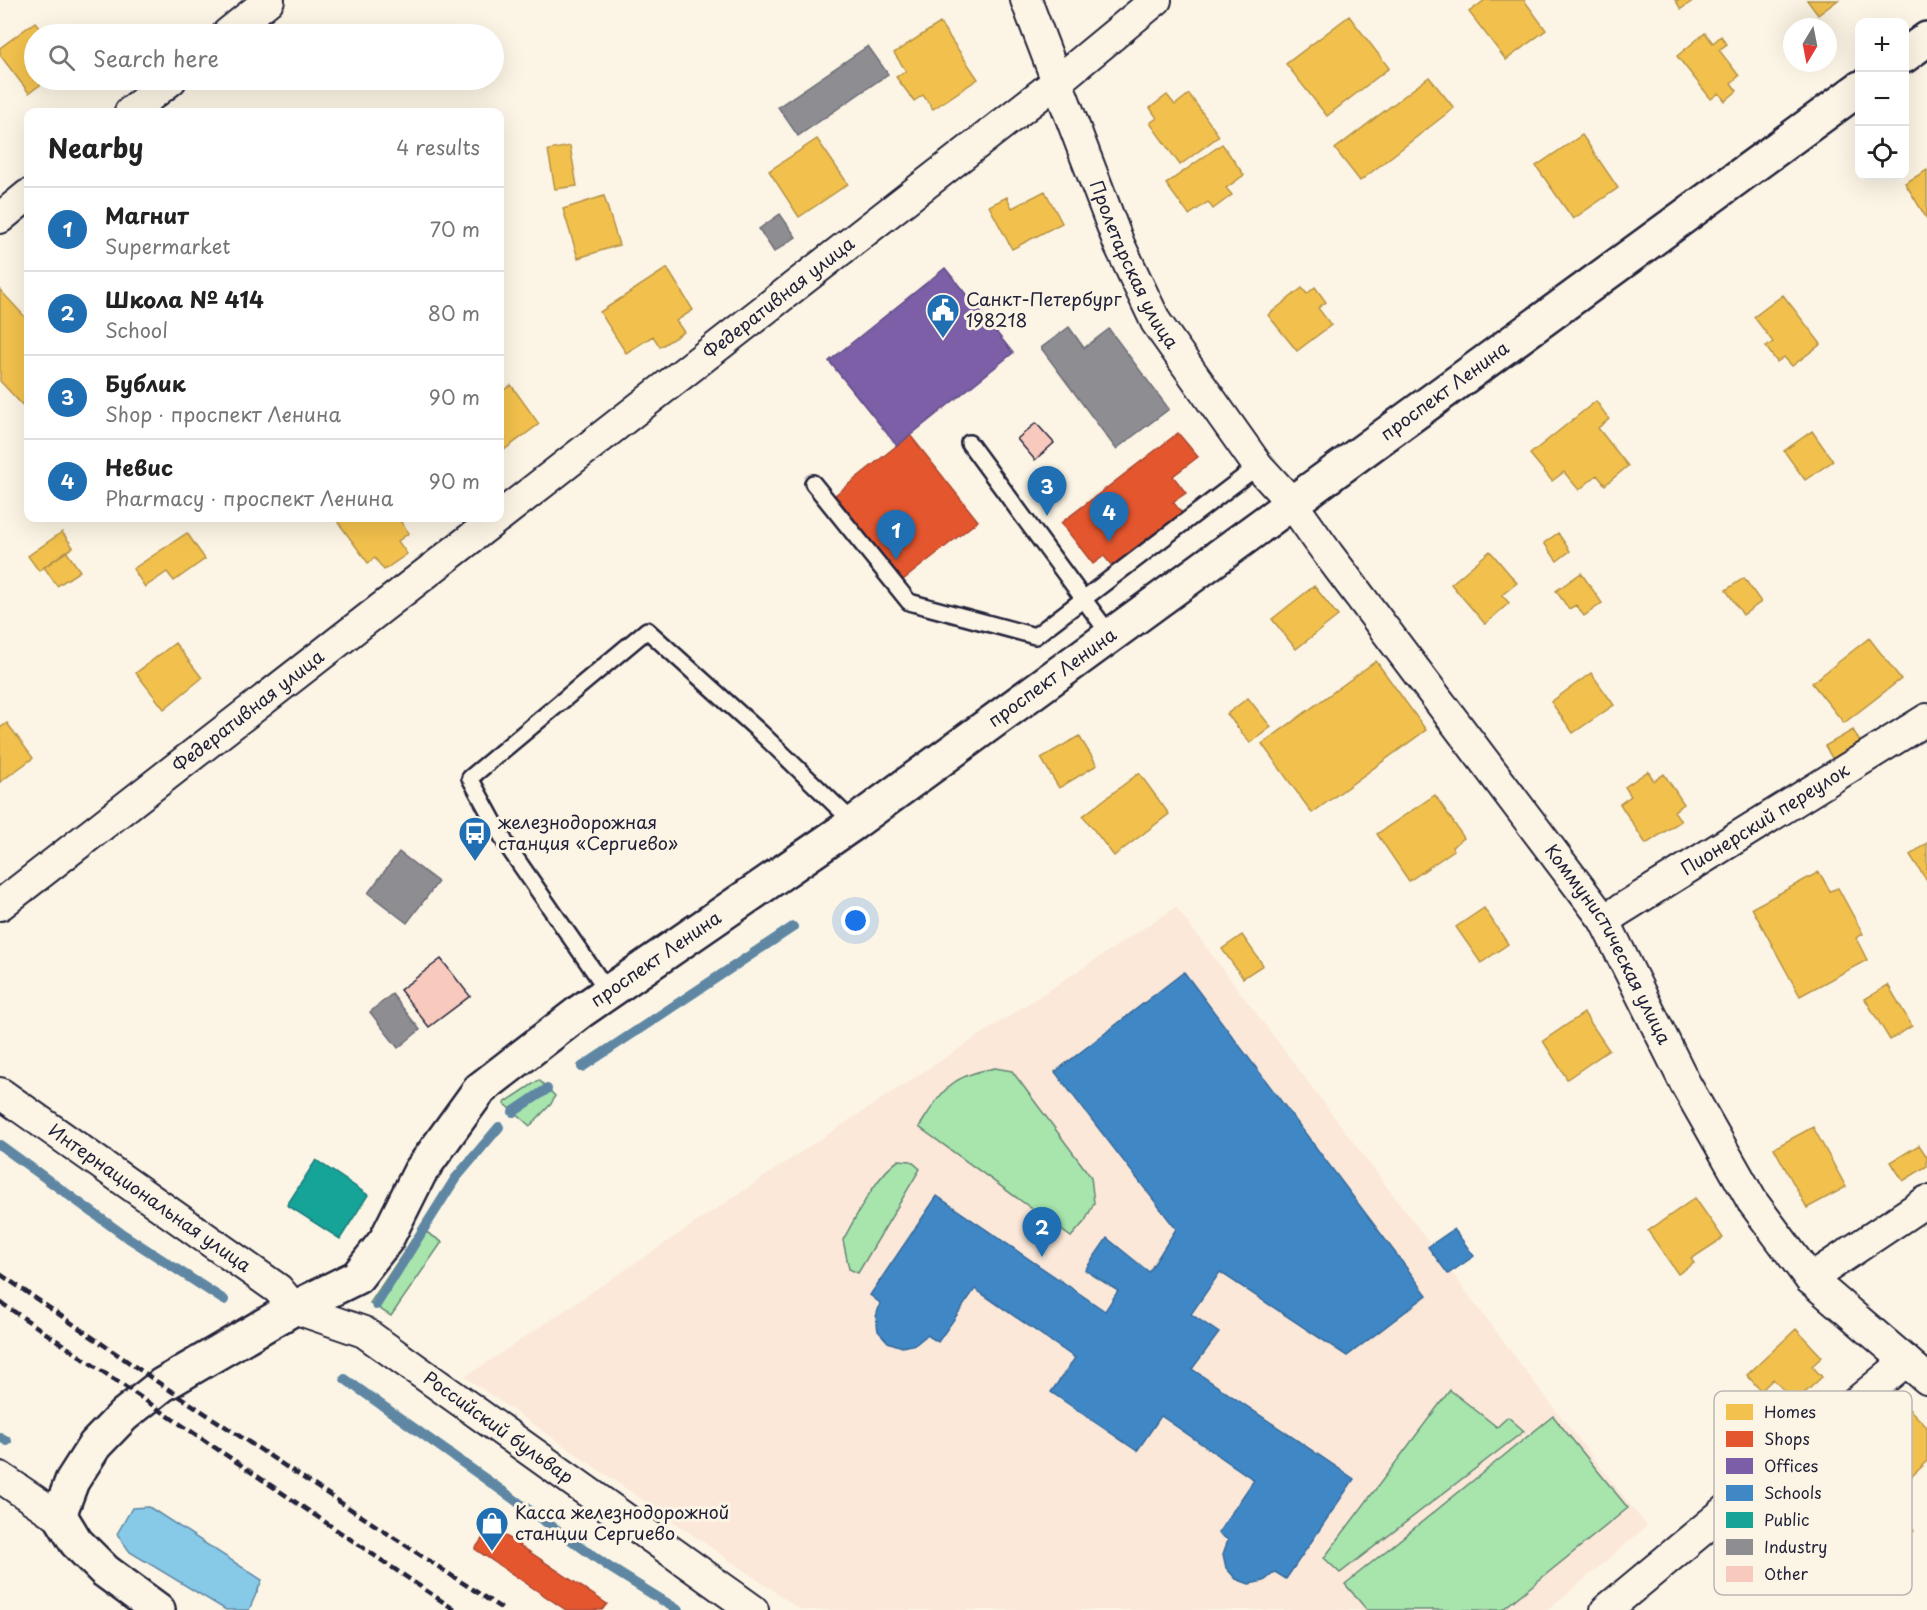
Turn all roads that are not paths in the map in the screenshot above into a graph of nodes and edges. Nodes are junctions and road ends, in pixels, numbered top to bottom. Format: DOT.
graph roads {
  1 [pos="269,0"];
  2 [pos="1026,0"];
  3 [pos="1156,0"];
  4 [pos="239,24"];
  5 [pos="1927,39"];
  6 [pos="1909,53"];
  7 [pos="1059,80"];
  8 [pos="158,90"];
  9 [pos="1855,92"];
  10 [pos="135,108"];
  11 [pos="24,198"];
  12 [pos="0,218"];
  13 [pos="969,442"];
  14 [pos="1258,466"];
  15 [pos="813,483"];
  16 [pos="1291,502"];
  17 [pos="504,512"];
  18 [pos="492,522"];
  19 [pos="1083,599"];
  20 [pos="1110,635"];
  21 [pos="1927,719"];
  22 [pos="854,823"];
  23 [pos="0,905"];
  24 [pos="1604,920"];
  25 [pos="609,993"];
  26 [pos="0,1093"];
  27 [pos="1927,1201"];
  28 [pos="1810,1279"];
  29 [pos="294,1308"];
  30 [pos="1917,1370"];
  31 [pos="1890,1391"];
  32 [pos="0,1478"];
  33 [pos="1714,1527"];
  34 [pos="69,1530"];
  35 [pos="158,1610"];
  36 [pos="753,1610"];
  37 [pos="1606,1610"];
  1 -- 4 [label="street"];
  2 -- 7 [label="street, Пролетарская улица"];
  3 -- 7 [label="street, Федеративная улица"];
  5 -- 6 [label="street"];
  7 -- 14 [label="street, Пролетарская улица"];
  7 -- 17 [label="street, Федеративная улица"];
  8 -- 10 [label="street"];
  9 -- 16 [label="street, проспект Ленина"];
  11 -- 12 [label="street"];
  13 -- 19 [label="lane"];
  14 -- 16 [label="street, Пролетарская улица"];
  14 -- 19 [label="lane"];
  15 -- 19 [label="lane"];
  16 -- 20 [label="street, проспект Ленина"];
  16 -- 24 [label="street, Коммунистическая улица"];
  18 -- 23 [label="street, Федеративная улица"];
  19 -- 20 [label="lane"];
  20 -- 22 [label="street, проспект Ленина"];
  21 -- 24 [label="street, Пионерский переулок"];
  22 -- 25 [label="street, проспект Ленина"];
  22 -- 25 [label="lane"];
  24 -- 28 [label="street, Коммунистическая улица"];
  25 -- 29 [label="street, проспект Ленина"];
  26 -- 29 [label="street, Интернациональная улица"];
  27 -- 28 [label="street"];
  28 -- 30 [label="street, Коммунистическая улица"];
  29 -- 34 [label="street, проспект Ленина"];
  29 -- 36 [label="street, Российский бульвар"];
  30 -- 31 [label="street"];
  32 -- 34 [label="street"];
  33 -- 37 [label="street"];
  34 -- 35 [label="street"];
}
